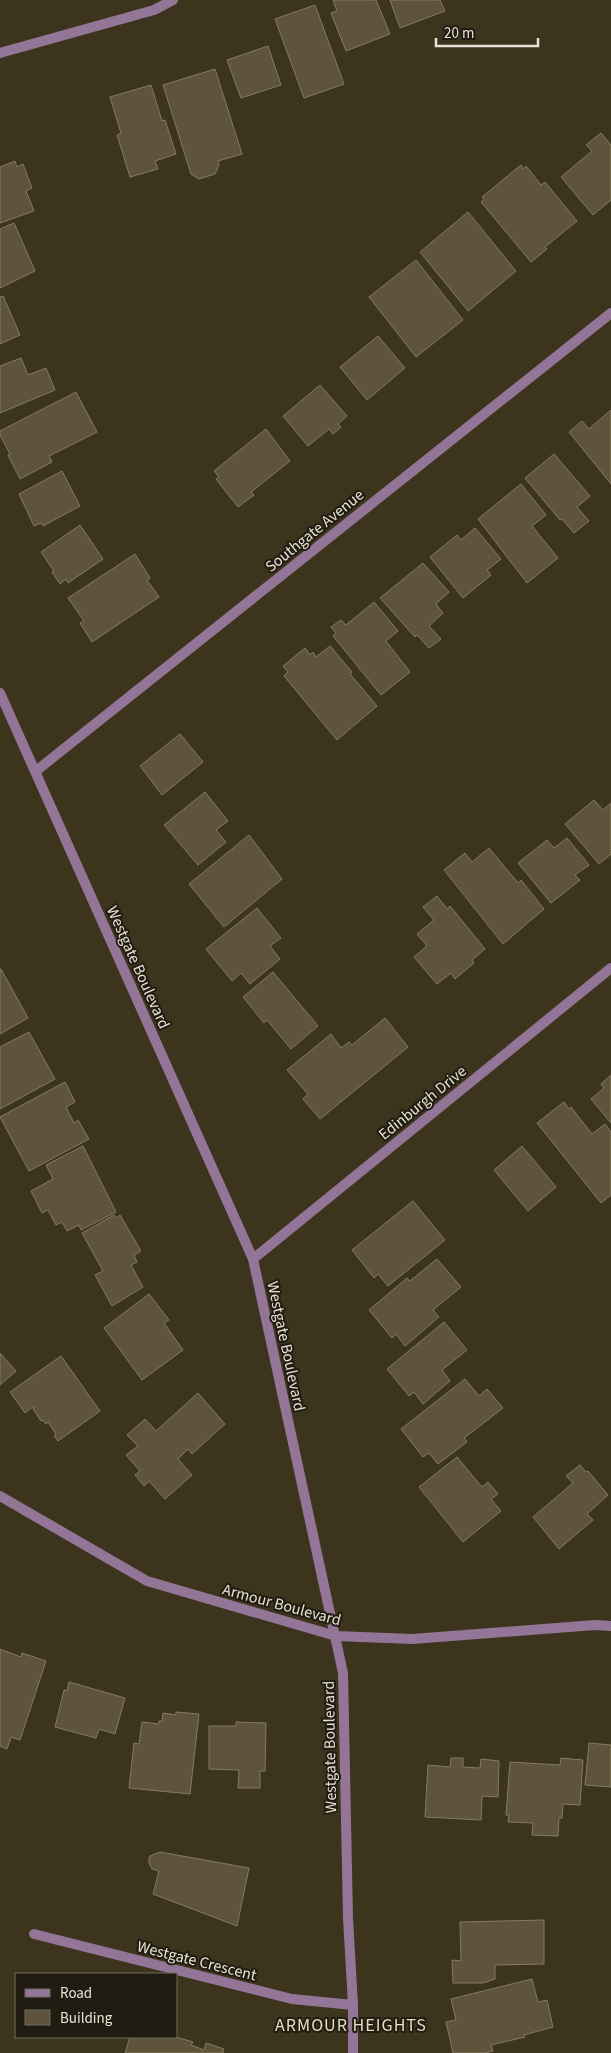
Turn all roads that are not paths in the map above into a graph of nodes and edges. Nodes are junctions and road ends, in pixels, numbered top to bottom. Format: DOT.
graph roads {
  1 [pos="173,0"];
  2 [pos="0,53"];
  3 [pos="611,313"];
  4 [pos="0,693"];
  5 [pos="36,771"];
  6 [pos="611,968"];
  7 [pos="253,1259"];
  8 [pos="0,1496"];
  9 [pos="611,1626"];
  10 [pos="336,1636"];
  11 [pos="34,1934"];
  12 [pos="353,2005"];
  13 [pos="353,2053"];
  1 -- 2 [label="street"];
  3 -- 5 [label="street, Southgate Avenue"];
  4 -- 5 [label="street, Westgate Boulevard"];
  5 -- 7 [label="street, Westgate Boulevard"];
  6 -- 7 [label="street, Edinburgh Drive"];
  7 -- 10 [label="street, Westgate Boulevard"];
  8 -- 10 [label="street, Armour Boulevard"];
  9 -- 10 [label="street, Armour Boulevard"];
  10 -- 12 [label="street, Westgate Boulevard"];
  11 -- 12 [label="street, Westgate Crescent"];
  12 -- 13 [label="street, Westgate Boulevard"];
}
